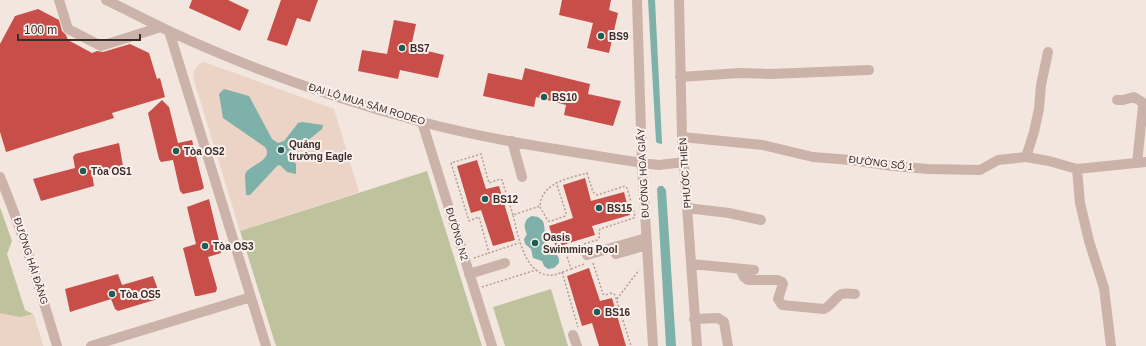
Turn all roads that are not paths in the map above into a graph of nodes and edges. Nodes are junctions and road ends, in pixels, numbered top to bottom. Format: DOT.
graph roads {
  1 [pos="59,0"];
  2 [pos="106,0"];
  3 [pos="637,0"];
  4 [pos="679,0"];
  5 [pos="165,29"];
  6 [pos="1048,52"];
  7 [pos="869,70"];
  8 [pos="680,78"];
  9 [pos="1117,100"];
  10 [pos="422,122"];
  11 [pos="682,137"];
  12 [pos="512,141"];
  13 [pos="1026,157"];
  14 [pos="684,162"];
  15 [pos="1142,162"];
  16 [pos="642,163"];
  17 [pos="1077,169"];
  18 [pos="0,177"];
  19 [pos="522,177"];
  20 [pos="687,208"];
  21 [pos="761,220"];
  22 [pos="647,241"];
  23 [pos="616,254"];
  24 [pos="587,255"];
  25 [pos="505,263"];
  26 [pos="691,264"];
  27 [pos="740,269"];
  28 [pos="754,270"];
  29 [pos="469,274"];
  30 [pos="855,294"];
  31 [pos="251,297"];
  32 [pos="694,319"];
  33 [pos="577,334"];
  34 [pos="57,346"];
  35 [pos="91,346"];
  36 [pos="266,346"];
  37 [pos="492,346"];
  38 [pos="577,346"];
  39 [pos="653,346"];
  40 [pos="697,346"];
  41 [pos="728,346"];
  42 [pos="1111,346"];
  1 -- 5 [label="street"];
  2 -- 5 [label="street, ĐẠI LỘ MUA SẮM RODEO"];
  3 -- 16 [label="street, ĐƯỜNG HOA GIẤY"];
  4 -- 8 [label="street, PHƯỚC THIỆN"];
  5 -- 10 [label="street, ĐẠI LỘ MUA SẮM RODEO"];
  5 -- 31 [label="street"];
  6 -- 13 [label="street"];
  7 -- 8 [label="street"];
  8 -- 11 [label="street, PHƯỚC THIỆN"];
  9 -- 15 [label="street"];
  10 -- 12 [label="street, ĐẠI LỘ MUA SẮM RODEO"];
  10 -- 29 [label="street, ĐƯỜNG N2"];
  11 -- 13 [label="street, ĐƯỜNG SỐ 1"];
  11 -- 14 [label="street, PHƯỚC THIỆN"];
  12 -- 16 [label="street, ĐẠI LỘ MUA SẮM RODEO"];
  12 -- 19 [label="street"];
  13 -- 17 [label="street, ĐƯỜNG SỐ 1"];
  14 -- 16 [label="street, ĐẠI LỘ MUA SẮM RODEO"];
  14 -- 20 [label="street, PHƯỚC THIỆN"];
  15 -- 17 [label="street"];
  16 -- 22 [label="street, ĐƯỜNG HOA GIẤY"];
  17 -- 42 [label="street"];
  18 -- 34 [label="street, ĐƯỜNG HẢI ĐĂNG"];
  20 -- 21 [label="street"];
  20 -- 26 [label="street, PHƯỚC THIỆN"];
  22 -- 23 [label="street"];
  22 -- 24 [label="street"];
  22 -- 39 [label="street, ĐƯỜNG HOA GIẤY"];
  25 -- 29 [label="street"];
  26 -- 27 [label="street"];
  26 -- 32 [label="street, PHƯỚC THIỆN"];
  27 -- 28 [label="street"];
  27 -- 30 [label="street"];
  29 -- 37 [label="street, ĐƯỜNG N2"];
  31 -- 35 [label="street"];
  31 -- 36 [label="street"];
  32 -- 40 [label="street, PHƯỚC THIỆN"];
  32 -- 41 [label="street"];
  33 -- 38 [label="street"];
}
